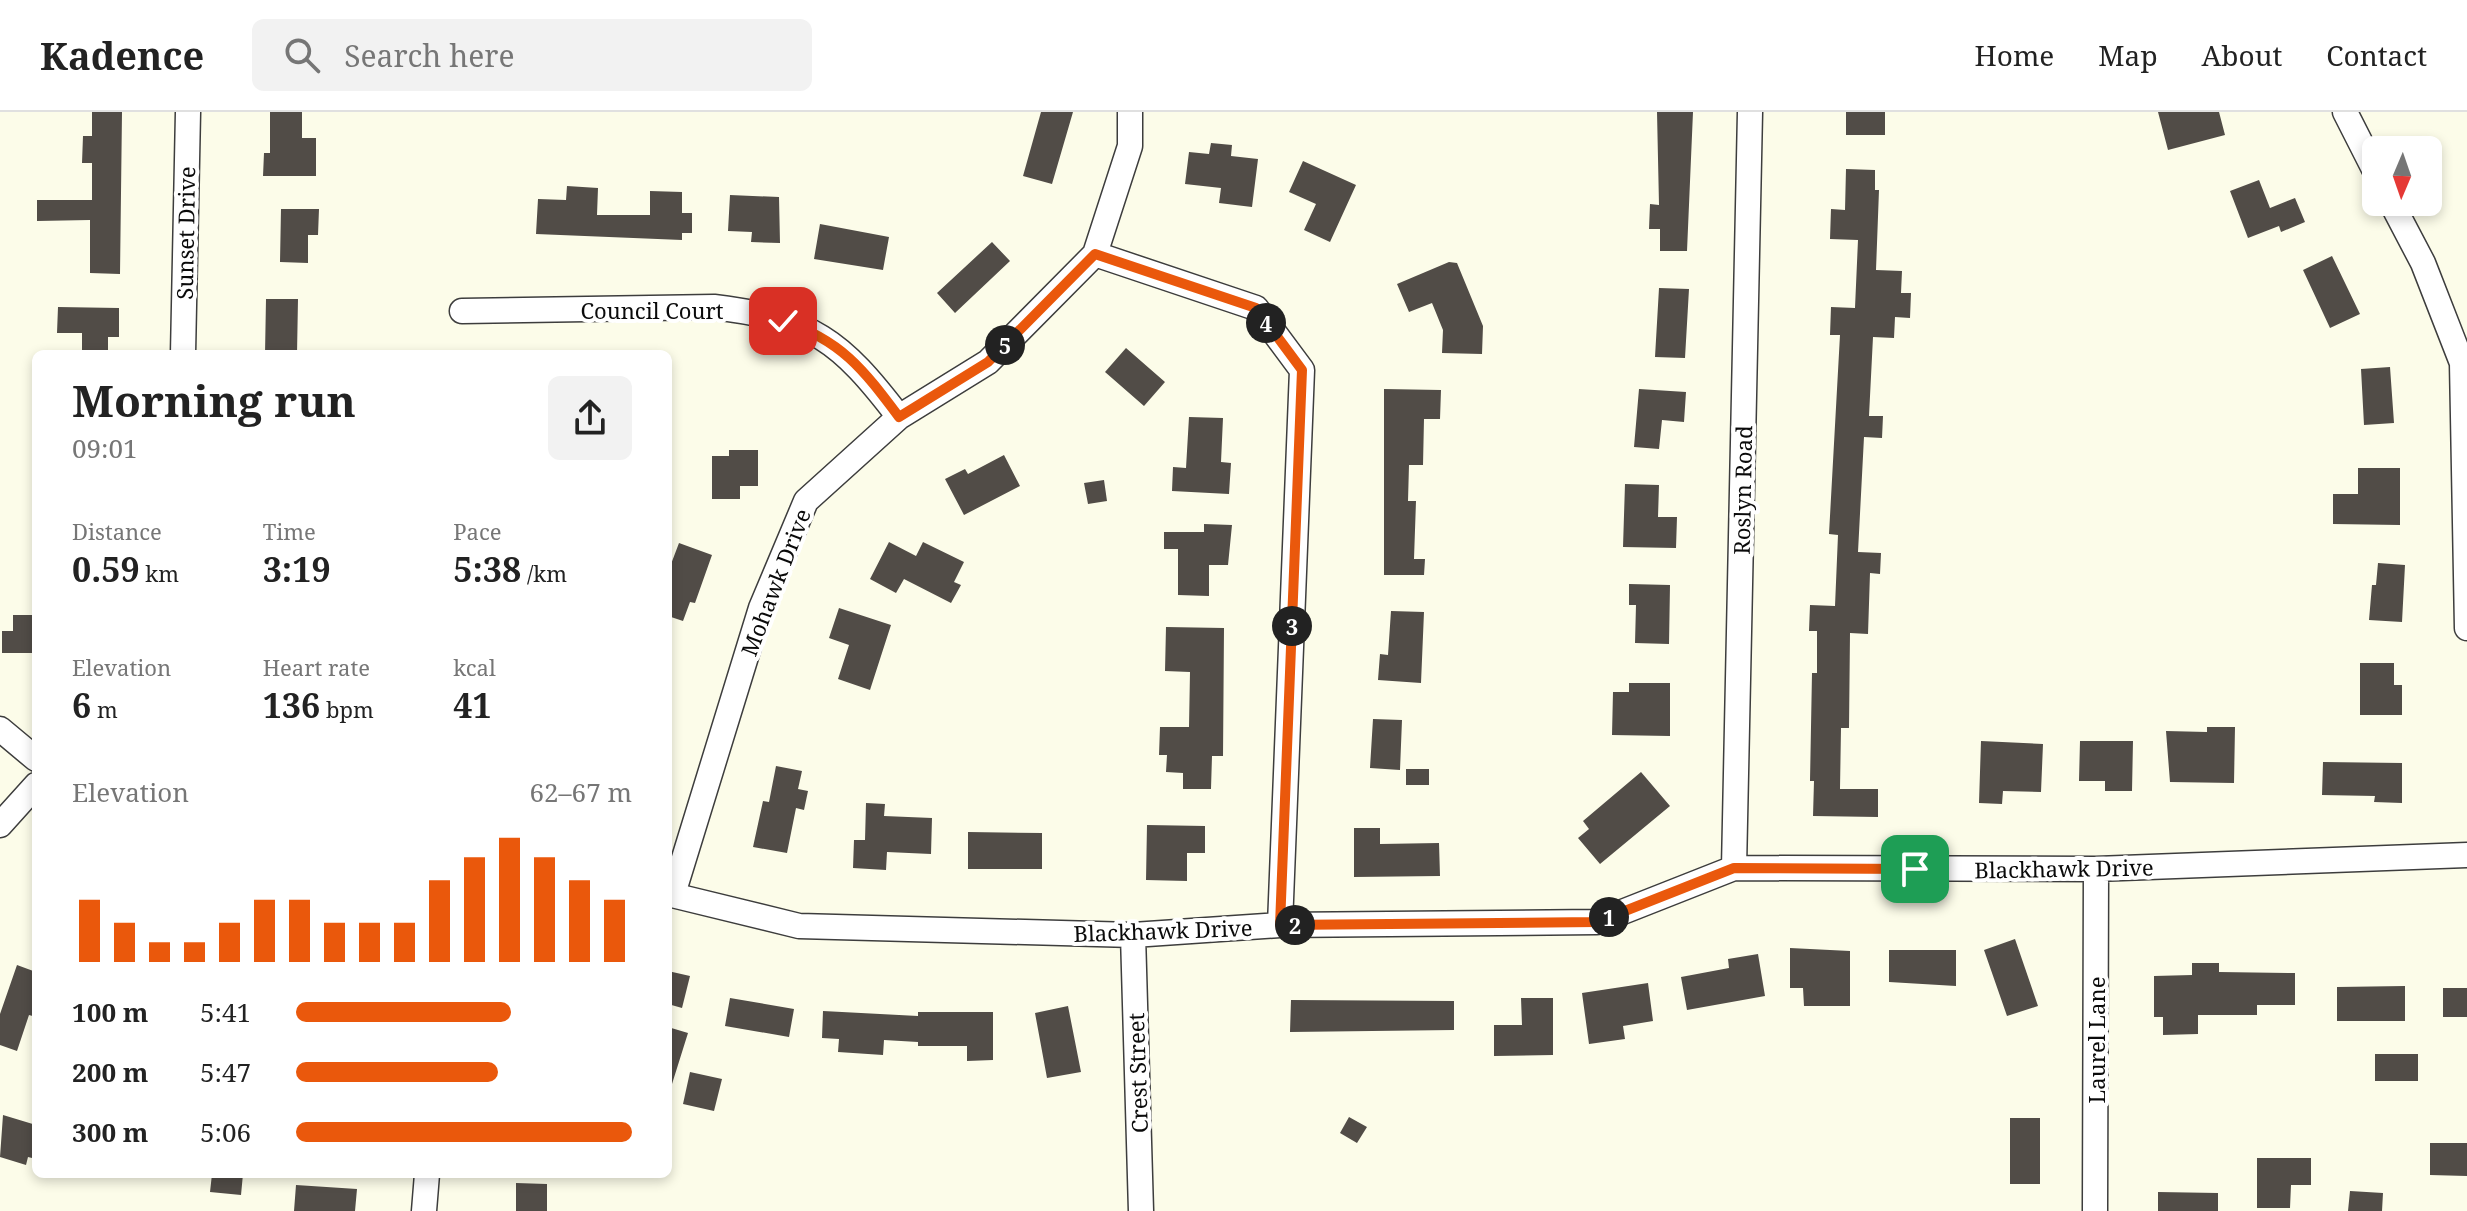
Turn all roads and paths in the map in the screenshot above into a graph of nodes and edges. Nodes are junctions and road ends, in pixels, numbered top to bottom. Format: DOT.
graph roads {
  1 [pos="188,112"];
  2 [pos="1130,112"];
  3 [pos="1750,112"];
  4 [pos="2345,112"];
  5 [pos="2362,145"];
  6 [pos="2398,216"];
  7 [pos="1095,254"];
  8 [pos="462,311"];
  9 [pos="183,350"];
  10 [pos="899,417"];
  11 [pos="2467,628"];
  12 [pos="0,729"];
  13 [pos="32,756"];
  14 [pos="32,789"];
  15 [pos="0,825"];
  16 [pos="2467,855"];
  17 [pos="1734,868"];
  18 [pos="2096,869"];
  19 [pos="672,888"];
  20 [pos="672,894"];
  21 [pos="1280,925"];
  22 [pos="1133,935"];
  23 [pos="427,1178"];
  24 [pos="424,1211"];
  25 [pos="1141,1211"];
  26 [pos="2095,1211"];
  1 -- 9 [label="street, Sunset Drive"];
  2 -- 7 [label="street, Mohawk Drive"];
  3 -- 17 [label="street, Roslyn Road"];
  4 -- 5 [label="street"];
  6 -- 11 [label="street"];
  7 -- 10 [label="street, Mohawk Drive"];
  7 -- 21 [label="street"];
  8 -- 10 [label="street, Council Court"];
  10 -- 19 [label="street, Mohawk Drive"];
  12 -- 13 [label="street"];
  14 -- 15 [label="street"];
  16 -- 18 [label="street, Blackhawk Drive"];
  17 -- 18 [label="street, Blackhawk Drive"];
  17 -- 21 [label="street, Blackhawk Drive"];
  18 -- 26 [label="street, Laurel Lane"];
  20 -- 22 [label="street, Blackhawk Drive"];
  21 -- 22 [label="street, Blackhawk Drive"];
  22 -- 25 [label="street, Crest Street"];
  23 -- 24 [label="street"];
}
